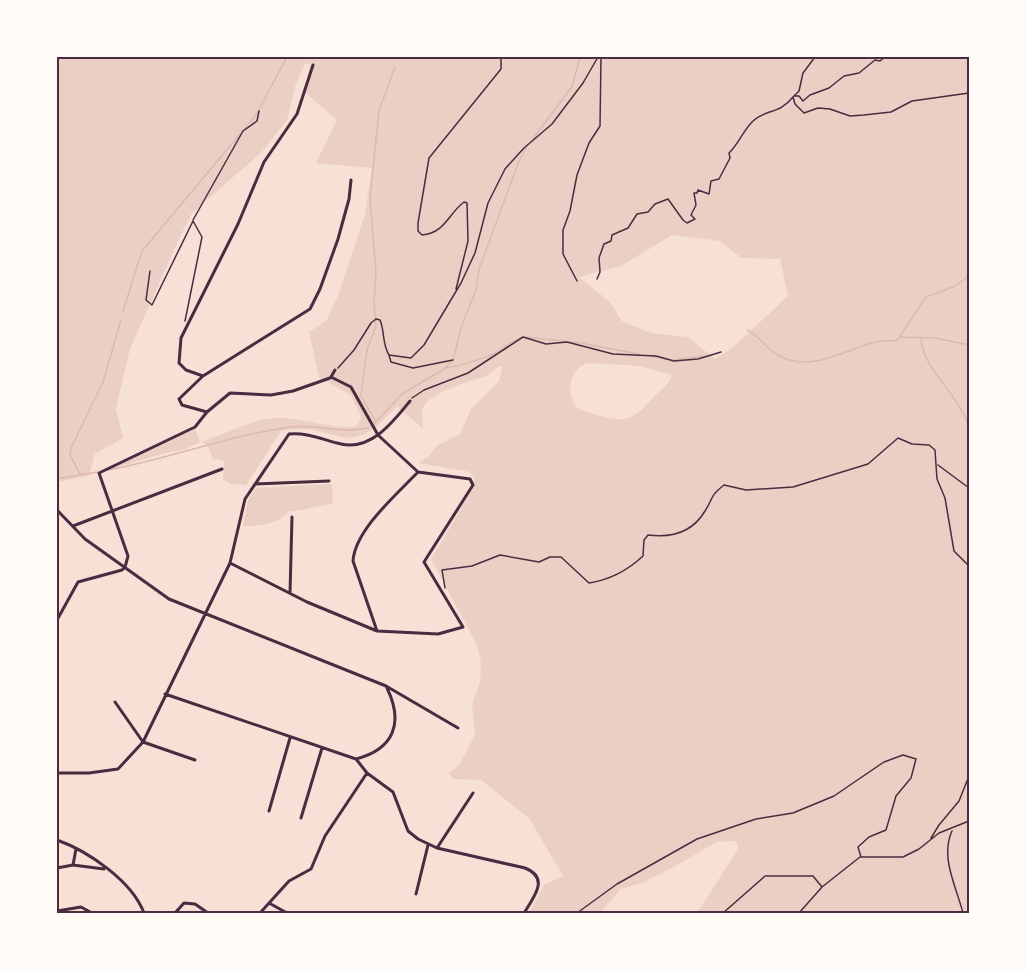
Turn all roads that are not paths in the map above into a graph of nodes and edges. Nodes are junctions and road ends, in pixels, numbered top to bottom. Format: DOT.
graph roads {
  1 [pos="313,65"];
  2 [pos="351,180"];
  3 [pos="335,370"];
  4 [pos="203,376"];
  5 [pos="331,377"];
  6 [pos="410,401"];
  7 [pos="207,412"];
  8 [pos="378,435"];
  9 [pos="222,469"];
  10 [pos="418,472"];
  11 [pos="329,481"];
  12 [pos="255,483"];
  13 [pos="57,510"];
  14 [pos="111,512"];
  15 [pos="292,517"];
  16 [pos="73,526"];
  17 [pos="57,532"];
  18 [pos="57,552"];
  19 [pos="230,563"];
  20 [pos="125,567"];
  21 [pos="290,593"];
  22 [pos="204,612"];
  23 [pos="57,621"];
  24 [pos="377,631"];
  25 [pos="386,686"];
  26 [pos="165,694"];
  27 [pos="116,702"];
  28 [pos="458,728"];
  29 [pos="290,738"];
  30 [pos="142,742"];
  31 [pos="322,748"];
  32 [pos="356,759"];
  33 [pos="195,760"];
  34 [pos="57,773"];
  35 [pos="367,774"];
  36 [pos="473,793"];
  37 [pos="269,811"];
  38 [pos="301,818"];
  39 [pos="57,840"];
  40 [pos="428,845"];
  41 [pos="75,848"];
  42 [pos="437,848"];
  43 [pos="73,865"];
  44 [pos="57,868"];
  45 [pos="106,869"];
  46 [pos="416,894"];
  47 [pos="268,903"];
  48 [pos="57,911"];
  49 [pos="92,913"];
  50 [pos="144,913"];
  51 [pos="175,913"];
  52 [pos="208,913"];
  53 [pos="260,913"];
  54 [pos="286,913"];
  55 [pos="524,913"];
  1 -- 4 [label="street"];
  2 -- 4 [label="street"];
  3 -- 5 [label="street"];
  4 -- 7 [label="street"];
  5 -- 7 [label="street"];
  5 -- 8 [label="street"];
  6 -- 8 [label="street"];
  7 -- 14 [label="street"];
  8 -- 10 [label="street"];
  8 -- 12 [label="street"];
  9 -- 14 [label="street"];
  10 -- 24 [label="street"];
  10 -- 24 [label="street"];
  11 -- 12 [label="street"];
  12 -- 19 [label="street"];
  13 -- 16 [label="street"];
  14 -- 16 [label="street"];
  14 -- 20 [label="street"];
  15 -- 21 [label="street"];
  16 -- 20 [label="street"];
  17 -- 18 [label="street"];
  19 -- 21 [label="street"];
  19 -- 22 [label="street"];
  20 -- 22 [label="street"];
  20 -- 23 [label="street"];
  21 -- 24 [label="street"];
  22 -- 25 [label="street"];
  22 -- 26 [label="street"];
  25 -- 28 [label="street"];
  25 -- 32 [label="street"];
  26 -- 29 [label="street"];
  26 -- 30 [label="street"];
  27 -- 30 [label="street"];
  29 -- 31 [label="street"];
  29 -- 37 [label="street"];
  30 -- 33 [label="street"];
  30 -- 34 [label="street"];
  31 -- 32 [label="street"];
  31 -- 38 [label="street"];
  32 -- 35 [label="street"];
  35 -- 40 [label="street"];
  35 -- 47 [label="street"];
  36 -- 42 [label="street"];
  39 -- 41 [label="street"];
  40 -- 42 [label="street"];
  40 -- 46 [label="street"];
  41 -- 43 [label="street"];
  41 -- 45 [label="street"];
  42 -- 55 [label="street"];
  43 -- 44 [label="street"];
  43 -- 45 [label="street"];
  45 -- 50 [label="street"];
  47 -- 53 [label="street"];
  47 -- 54 [label="street"];
  48 -- 49 [label="street"];
  51 -- 52 [label="street"];
}
